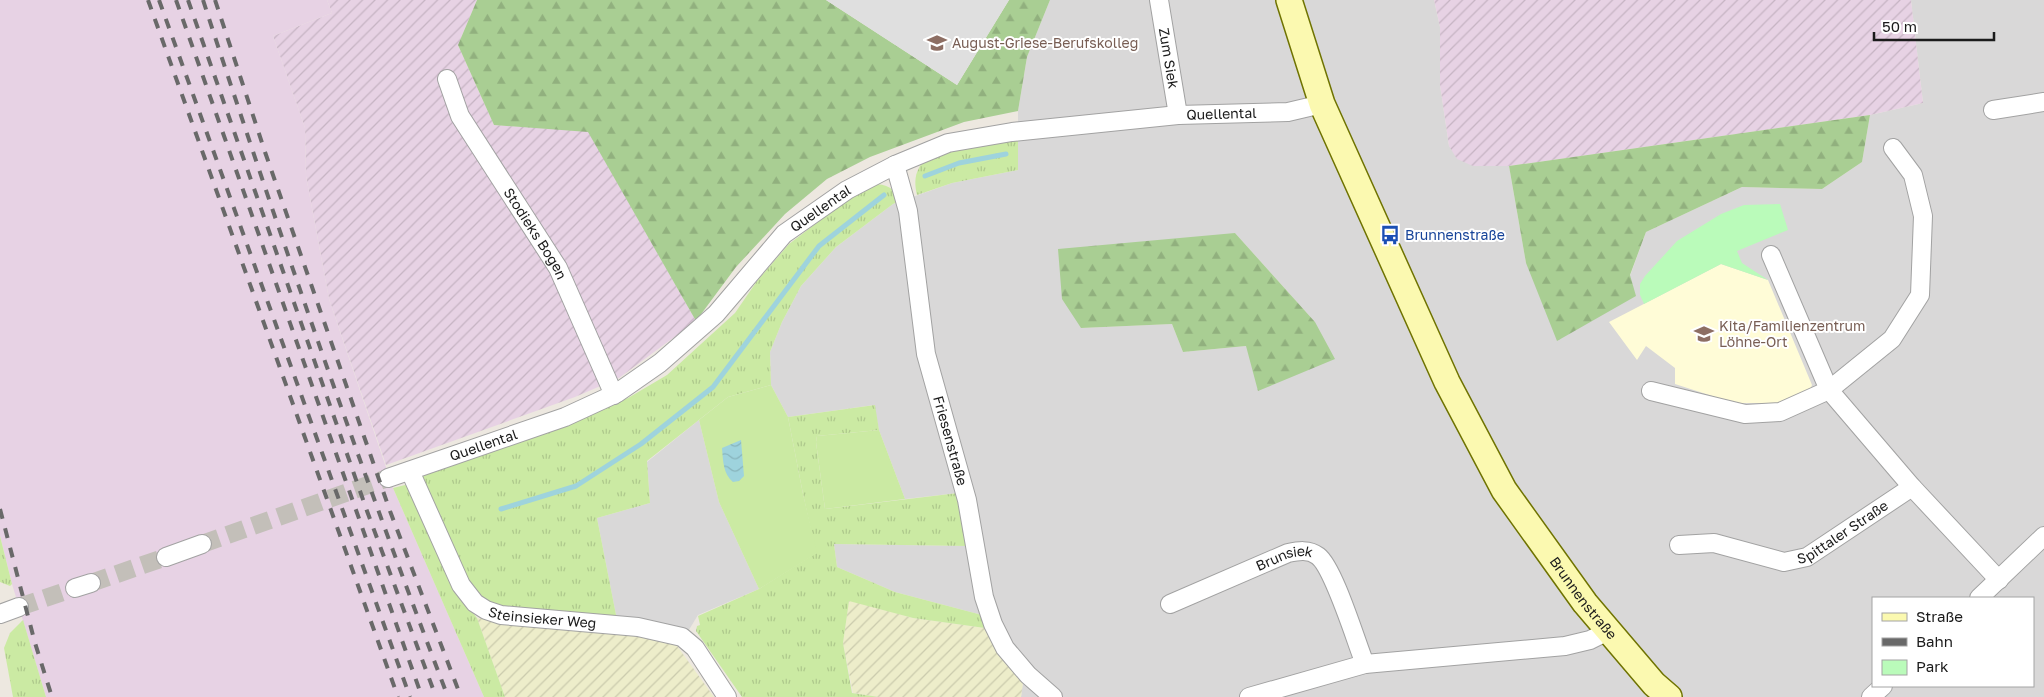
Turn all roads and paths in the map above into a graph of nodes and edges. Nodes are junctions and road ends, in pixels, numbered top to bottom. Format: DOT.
graph roads {
  1 [pos="1159,0"];
  2 [pos="1289,0"];
  3 [pos="447,79"];
  4 [pos="2044,102"];
  5 [pos="1322,104"];
  6 [pos="1993,110"];
  7 [pos="1178,115"];
  8 [pos="1893,148"];
  9 [pos="895,165"];
  10 [pos="1771,255"];
  11 [pos="1829,390"];
  12 [pos="1651,391"];
  13 [pos="614,395"];
  14 [pos="410,471"];
  15 [pos="388,478"];
  16 [pos="1912,487"];
  17 [pos="2044,536"];
  18 [pos="202,544"];
  19 [pos="1680,545"];
  20 [pos="166,557"];
  21 [pos="1999,580"];
  22 [pos="1980,597"];
  23 [pos="1170,604"];
  24 [pos="19,607"];
  25 [pos="0,614"];
  26 [pos="1608,631"];
  27 [pos="1365,664"];
  28 [pos="1882,687"];
  29 [pos="727,697"];
  30 [pos="1053,697"];
  31 [pos="1249,697"];
  32 [pos="1669,697"];
  33 [pos="1872,697"];
  1 -- 7 [label="street, Zum Siek"];
  2 -- 5 [label="street, Brunnenstraße"];
  3 -- 13 [label="street, Stodieks Bogen"];
  4 -- 6 [label="street"];
  5 -- 7 [label="street, Quellental"];
  5 -- 26 [label="street, Brunnenstraße"];
  7 -- 9 [label="street, Quellental"];
  8 -- 11 [label="street"];
  9 -- 13 [label="street, Quellental"];
  9 -- 30 [label="street, Friesenstraße"];
  10 -- 11 [label="street"];
  11 -- 12 [label="street"];
  11 -- 16 [label="street"];
  13 -- 14 [label="street, Quellental"];
  14 -- 15 [label="street, Quellental"];
  14 -- 29 [label="street, Steinsieker Weg"];
  16 -- 19 [label="street, Spittaler Straße"];
  16 -- 21 [label="street"];
  17 -- 21 [label="street"];
  18 -- 20 [label="street"];
  21 -- 22 [label="street"];
  23 -- 27 [label="street, Brunsiek"];
  24 -- 25 [label="street"];
  26 -- 27 [label="street"];
  26 -- 32 [label="street, Brunnenstraße"];
  27 -- 31 [label="street"];
  28 -- 33 [label="street"];
}
